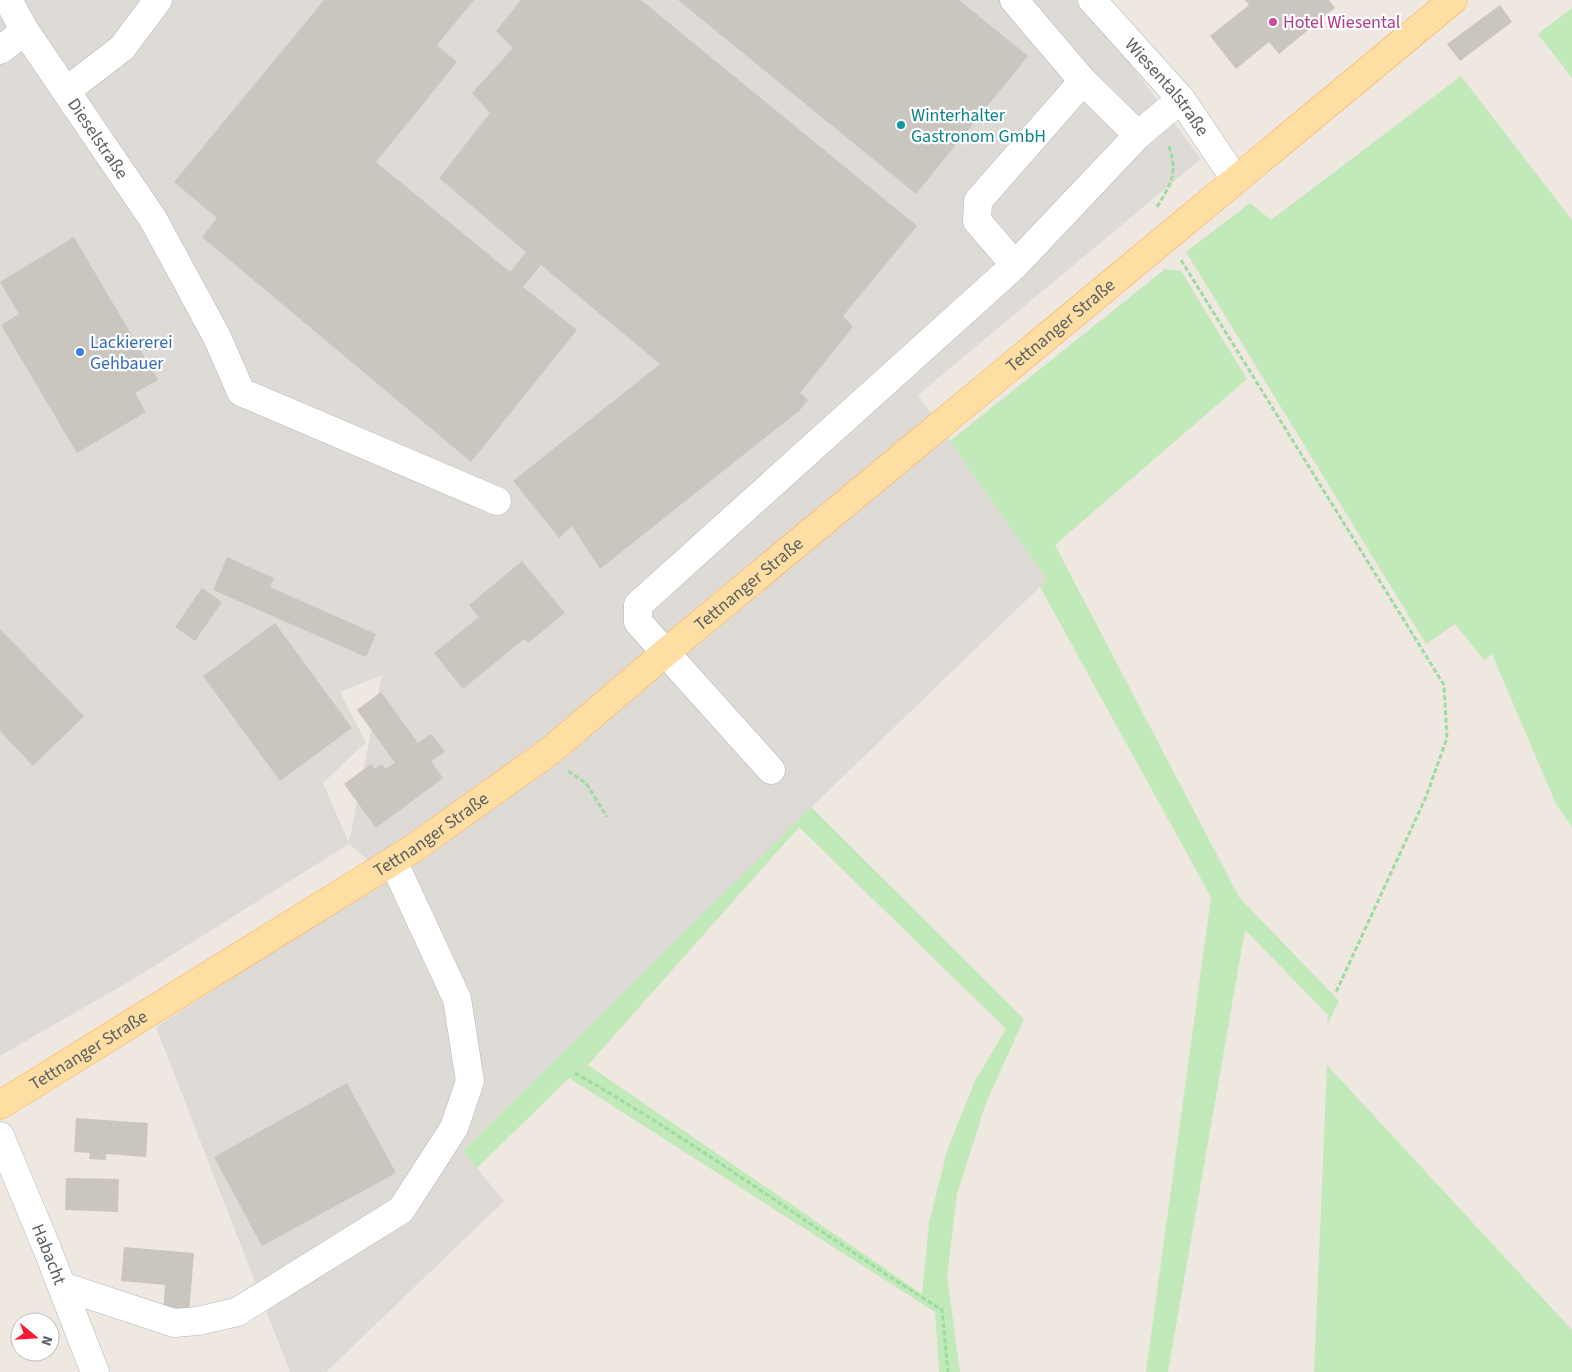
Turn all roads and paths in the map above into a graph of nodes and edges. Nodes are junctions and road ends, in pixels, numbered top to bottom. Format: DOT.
graph roads {
  1 [pos="8,0"];
  2 [pos="158,0"];
  3 [pos="1014,0"];
  4 [pos="1092,0"];
  5 [pos="1453,0"];
  6 [pos="25,31"];
  7 [pos="0,50"];
  8 [pos="1083,81"];
  9 [pos="66,91"];
  10 [pos="1181,99"];
  11 [pos="1160,117"];
  12 [pos="1138,136"];
  13 [pos="1235,179"];
  14 [pos="1157,207"];
  15 [pos="1163,239"];
  16 [pos="1015,265"];
  17 [pos="497,501"];
  18 [pos="665,653"];
  19 [pos="771,770"];
  20 [pos="394,862"];
  21 [pos="1336,992"];
  22 [pos="575,1073"];
  23 [pos="0,1105"];
  24 [pos="0,1136"];
  25 [pos="62,1286"];
  26 [pos="95,1372"];
  27 [pos="948,1372"];
  1 -- 6 [label="street, Dieselstraße"];
  2 -- 9 [label="street"];
  3 -- 8 [label="street"];
  4 -- 10 [label="street, Wiesentalstraße"];
  5 -- 13 [label="main road, Tettnanger Straße"];
  6 -- 7 [label="street"];
  6 -- 9 [label="street, Dieselstraße"];
  8 -- 12 [label="street"];
  8 -- 16 [label="street"];
  9 -- 17 [label="street, Dieselstraße"];
  10 -- 11 [label="street"];
  10 -- 13 [label="street, Wiesentalstraße"];
  11 -- 12 [label="street"];
  11 -- 14 [label="path"];
  12 -- 16 [label="street"];
  13 -- 15 [label="main road, Tettnanger Straße"];
  15 -- 18 [label="main road, Tettnanger Straße"];
  15 -- 21 [label="path"];
  16 -- 18 [label="street"];
  18 -- 19 [label="street"];
  18 -- 20 [label="main road, Tettnanger Straße"];
  20 -- 23 [label="main road, Tettnanger Straße"];
  20 -- 25 [label="street"];
  22 -- 27 [label="path"];
  24 -- 25 [label="street, Habacht"];
  25 -- 26 [label="street, Habacht"];
}
